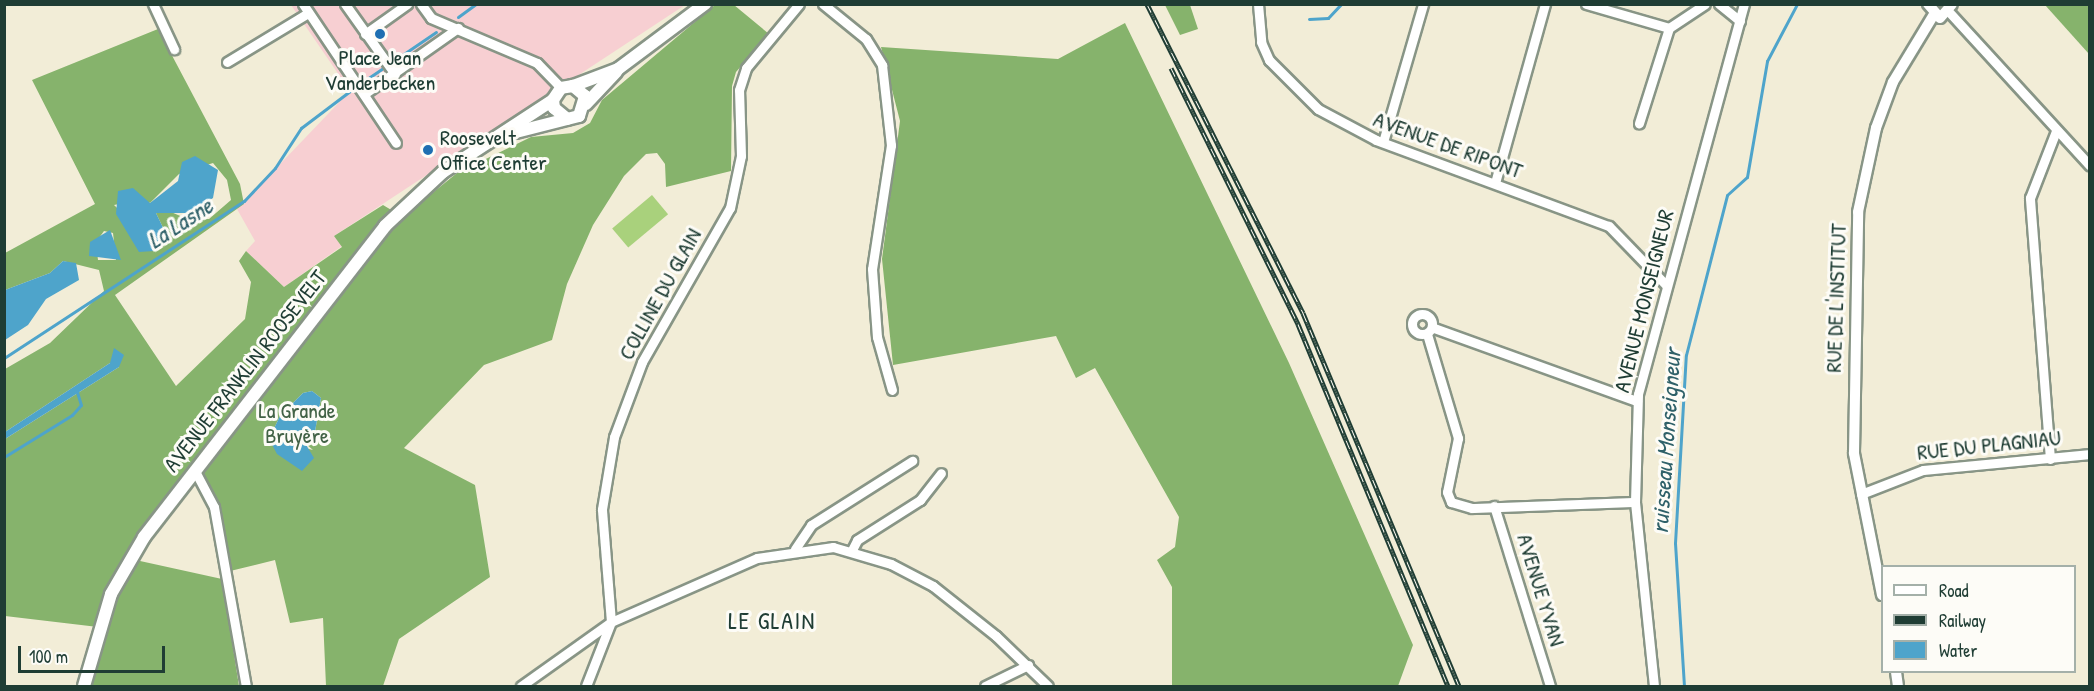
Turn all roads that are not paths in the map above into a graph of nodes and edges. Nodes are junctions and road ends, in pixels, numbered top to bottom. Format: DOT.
graph roads {
  1 [pos="153,4"];
  2 [pos="303,4"];
  3 [pos="345,4"];
  4 [pos="407,4"];
  5 [pos="421,4"];
  6 [pos="705,4"];
  7 [pos="799,4"];
  8 [pos="823,4"];
  9 [pos="1258,4"];
  10 [pos="1423,4"];
  11 [pos="1545,4"];
  12 [pos="1586,4"];
  13 [pos="1705,4"];
  14 [pos="1719,4"];
  15 [pos="1744,4"];
  16 [pos="1928,4"];
  17 [pos="1951,9"];
  18 [pos="308,13"];
  19 [pos="1933,16"];
  20 [pos="1740,21"];
  21 [pos="458,28"];
  22 [pos="1669,28"];
  23 [pos="365,34"];
  24 [pos="174,49"];
  25 [pos="227,62"];
  26 [pos="618,69"];
  27 [pos="395,74"];
  28 [pos="567,87"];
  29 [pos="364,94"];
  30 [pos="553,100"];
  31 [pos="586,104"];
  32 [pos="567,119"];
  33 [pos="1639,123"];
  34 [pos="2056,131"];
  35 [pos="508,133"];
  36 [pos="1383,142"];
  37 [pos="396,143"];
  38 [pos="2090,166"];
  39 [pos="1495,183"];
  40 [pos="1666,285"];
  41 [pos="892,390"];
  42 [pos="1637,401"];
  43 [pos="2090,454"];
  44 [pos="2050,459"];
  45 [pos="912,461"];
  46 [pos="195,471"];
  47 [pos="941,473"];
  48 [pos="1861,494"];
  49 [pos="1635,501"];
  50 [pos="1494,506"];
  51 [pos="795,549"];
  52 [pos="852,550"];
  53 [pos="1881,591"];
  54 [pos="611,622"];
  55 [pos="1028,665"];
  56 [pos="84,687"];
  57 [pos="246,687"];
  58 [pos="521,687"];
  59 [pos="586,687"];
  60 [pos="985,687"];
  61 [pos="1048,687"];
  62 [pos="1550,687"];
  63 [pos="1654,687"];
  1 -- 24 [label="street"];
  2 -- 18 [label="street"];
  3 -- 23 [label="street"];
  4 -- 23 [label="street"];
  5 -- 21 [label="street"];
  6 -- 26 [label="main road"];
  7 -- 54 [label="street, COLLINE DU GLAIN"];
  8 -- 41 [label="street"];
  9 -- 36 [label="street, AVENUE DE RIPONT"];
  10 -- 36 [label="street"];
  11 -- 39 [label="street"];
  12 -- 22 [label="street"];
  13 -- 22 [label="street"];
  14 -- 20 [label="street"];
  15 -- 20 [label="street, AVENUE MONSEIGNEUR"];
  16 -- 19 [label="street"];
  17 -- 19 [label="street"];
  17 -- 34 [label="street"];
  18 -- 25 [label="street"];
  18 -- 29 [label="street"];
  19 -- 48 [label="street, RUE DE L'INSTITUT"];
  20 -- 40 [label="street, AVENUE MONSEIGNEUR"];
  21 -- 27 [label="street"];
  21 -- 28 [label="street"];
  22 -- 33 [label="street"];
  23 -- 27 [label="street"];
  26 -- 28 [label="main road"];
  26 -- 31 [label="main road"];
  27 -- 29 [label="street"];
  28 -- 30 [label="main road"];
  28 -- 31 [label="main road"];
  29 -- 37 [label="street"];
  30 -- 32 [label="main road"];
  30 -- 35 [label="main road, AVENUE FRANKLIN ROOSEVELT"];
  31 -- 32 [label="main road"];
  32 -- 35 [label="main road, AVENUE FRANKLIN ROOSEVELT"];
  34 -- 38 [label="street"];
  34 -- 44 [label="street"];
  35 -- 46 [label="main road, AVENUE FRANKLIN ROOSEVELT"];
  36 -- 39 [label="street, AVENUE DE RIPONT"];
  39 -- 40 [label="street, AVENUE DE RIPONT"];
  40 -- 42 [label="street, AVENUE MONSEIGNEUR"];
  42 -- 49 [label="street, AVENUE MONSEIGNEUR"];
  42 -- 50 [label="street"];
  43 -- 44 [label="street, RUE DU PLAGNIAU"];
  44 -- 48 [label="street, RUE DU PLAGNIAU"];
  45 -- 51 [label="street"];
  46 -- 56 [label="main road, AVENUE FRANKLIN ROOSEVELT"];
  46 -- 57 [label="street"];
  47 -- 52 [label="street"];
  48 -- 53 [label="street, RUE DE L'INSTITUT"];
  49 -- 50 [label="street"];
  49 -- 63 [label="street, AVENUE MONSEIGNEUR"];
  50 -- 62 [label="street, AVENUE YVAN"];
  51 -- 52 [label="street"];
  51 -- 54 [label="street"];
  52 -- 55 [label="street"];
  54 -- 58 [label="street"];
  54 -- 59 [label="street"];
  55 -- 60 [label="street"];
  55 -- 61 [label="street"];
}
